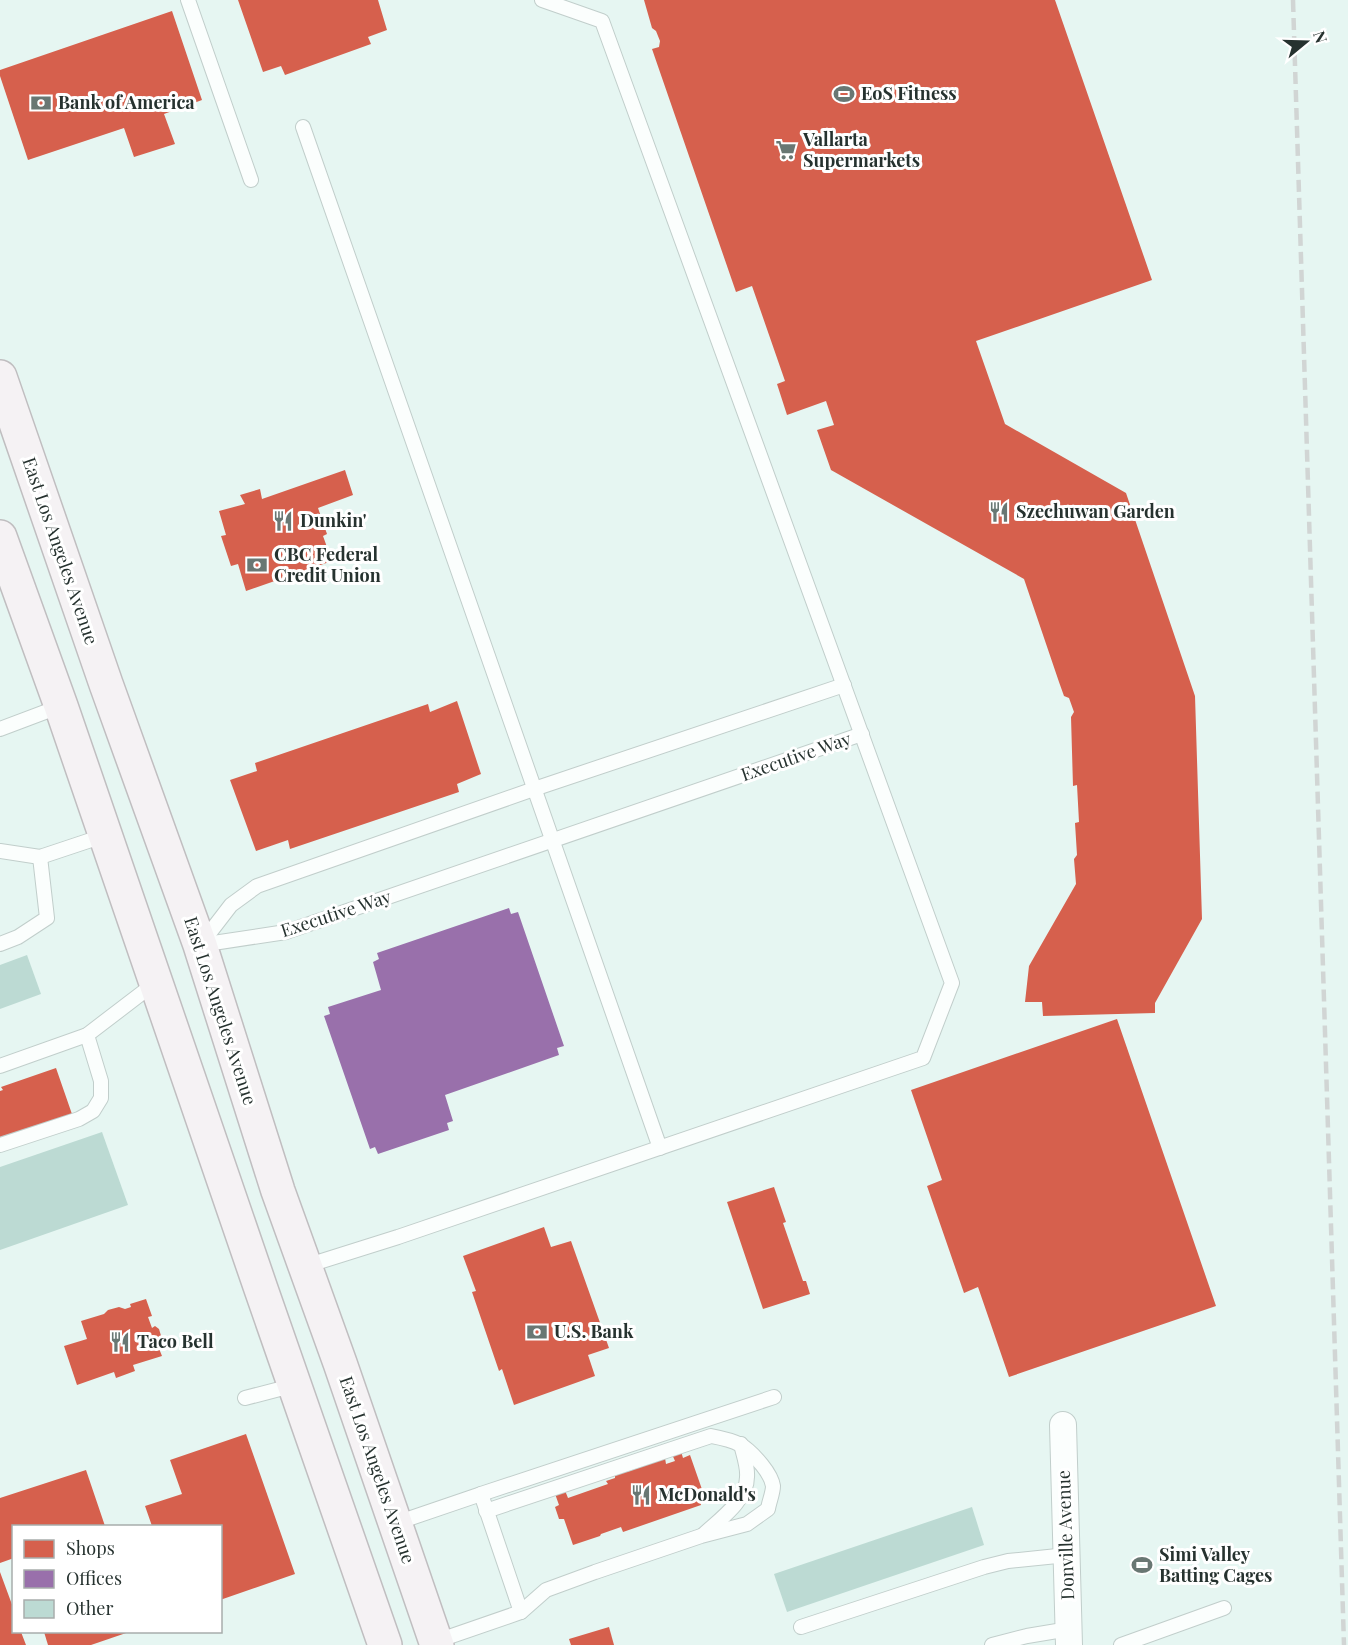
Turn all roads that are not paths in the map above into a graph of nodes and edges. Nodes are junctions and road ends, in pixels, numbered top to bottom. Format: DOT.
graph roads {
  1 [pos="188,0"];
  2 [pos="542,0"];
  3 [pos="303,127"];
  4 [pos="251,180"];
  5 [pos="0,377"];
  6 [pos="0,537"];
  7 [pos="844,685"];
  8 [pos="61,706"];
  9 [pos="0,729"];
  10 [pos="862,734"];
  11 [pos="534,789"];
  12 [pos="105,834"];
  13 [pos="552,841"];
  14 [pos="0,851"];
  15 [pos="40,857"];
  16 [pos="0,944"];
  17 [pos="200,945"];
  18 [pos="156,982"];
  19 [pos="87,1035"];
  20 [pos="0,1066"];
  21 [pos="0,1145"];
  22 [pos="660,1148"];
  23 [pos="306,1266"];
  24 [pos="295,1385"];
  25 [pos="774,1397"];
  26 [pos="245,1398"];
  27 [pos="1063,1425"];
  28 [pos="741,1444"];
  29 [pos="481,1494"];
  30 [pos="486,1511"];
  31 [pos="396,1523"];
  32 [pos="701,1536"];
  33 [pos="1067,1555"];
  34 [pos="1224,1608"];
  35 [pos="521,1612"];
  36 [pos="801,1627"];
  37 [pos="1069,1637"];
  38 [pos="433,1644"];
  39 [pos="385,1645"];
  40 [pos="992,1645"];
  41 [pos="1121,1645"];
  1 -- 4 [label="lane"];
  2 -- 7 [label="lane"];
  3 -- 11 [label="lane"];
  5 -- 17 [label="main road, East Los Angeles Avenue"];
  6 -- 8 [label="main road"];
  7 -- 10 [label="lane"];
  7 -- 11 [label="lane"];
  8 -- 9 [label="lane"];
  8 -- 12 [label="main road"];
  10 -- 13 [label="lane, Executive Way"];
  10 -- 22 [label="lane"];
  11 -- 13 [label="lane"];
  11 -- 17 [label="lane"];
  12 -- 15 [label="lane"];
  12 -- 18 [label="main road"];
  13 -- 17 [label="lane, Executive Way"];
  13 -- 22 [label="lane"];
  14 -- 15 [label="lane"];
  15 -- 16 [label="lane"];
  17 -- 18 [label="main road"];
  17 -- 23 [label="main road, East Los Angeles Avenue"];
  18 -- 19 [label="lane"];
  18 -- 24 [label="main road"];
  19 -- 20 [label="lane"];
  19 -- 21 [label="lane"];
  22 -- 23 [label="lane"];
  23 -- 31 [label="main road, East Los Angeles Avenue"];
  24 -- 26 [label="lane"];
  24 -- 39 [label="main road"];
  25 -- 29 [label="lane"];
  27 -- 33 [label="street, Donville Avenue"];
  28 -- 30 [label="lane"];
  28 -- 32 [label="lane"];
  28 -- 32 [label="lane"];
  29 -- 30 [label="lane"];
  29 -- 31 [label="lane"];
  30 -- 35 [label="lane"];
  31 -- 38 [label="main road, East Los Angeles Avenue"];
  32 -- 35 [label="lane"];
  33 -- 36 [label="lane"];
  33 -- 37 [label="street, Donville Avenue"];
  34 -- 41 [label="lane"];
  35 -- 38 [label="lane"];
  37 -- 40 [label="lane"];
}
